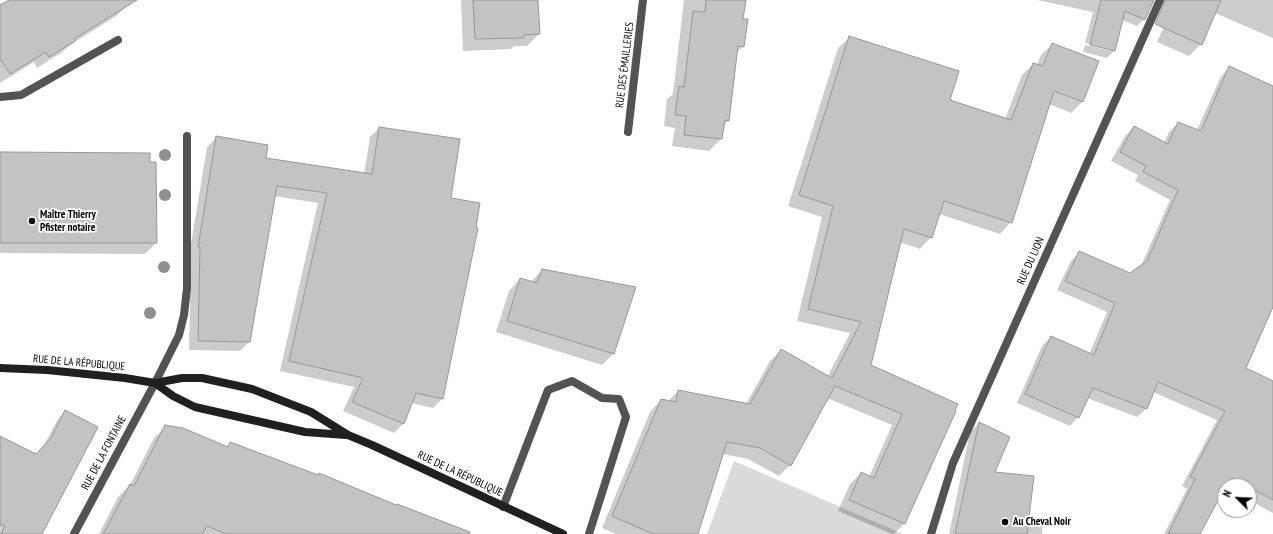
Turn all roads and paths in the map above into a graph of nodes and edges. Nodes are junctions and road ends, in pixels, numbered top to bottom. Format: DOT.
graph roads {
  1 [pos="643,0"];
  2 [pos="1160,0"];
  3 [pos="118,40"];
  4 [pos="0,97"];
  5 [pos="628,132"];
  6 [pos="187,136"];
  7 [pos="0,368"];
  8 [pos="155,382"];
  9 [pos="348,435"];
  10 [pos="503,507"];
  11 [pos="74,534"];
  12 [pos="563,534"];
  13 [pos="590,534"];
  14 [pos="932,534"];
  1 -- 5 [label="street, RUE DES ÉMAILLERIES"];
  2 -- 14 [label="street, RUE DU LION"];
  3 -- 4 [label="street"];
  6 -- 8 [label="street, RUE DE LA FONTAINE"];
  7 -- 8 [label="main road, RUE DE LA RÉPUBLIQUE"];
  8 -- 9 [label="main road, RUE DE LA RÉPUBLIQUE"];
  8 -- 9 [label="main road, RUE DE LA RÉPUBLIQUE"];
  8 -- 11 [label="street, RUE DE LA FONTAINE"];
  9 -- 10 [label="main road, RUE DE LA RÉPUBLIQUE"];
  10 -- 12 [label="main road, RUE DE LA RÉPUBLIQUE"];
  10 -- 13 [label="street"];
}
